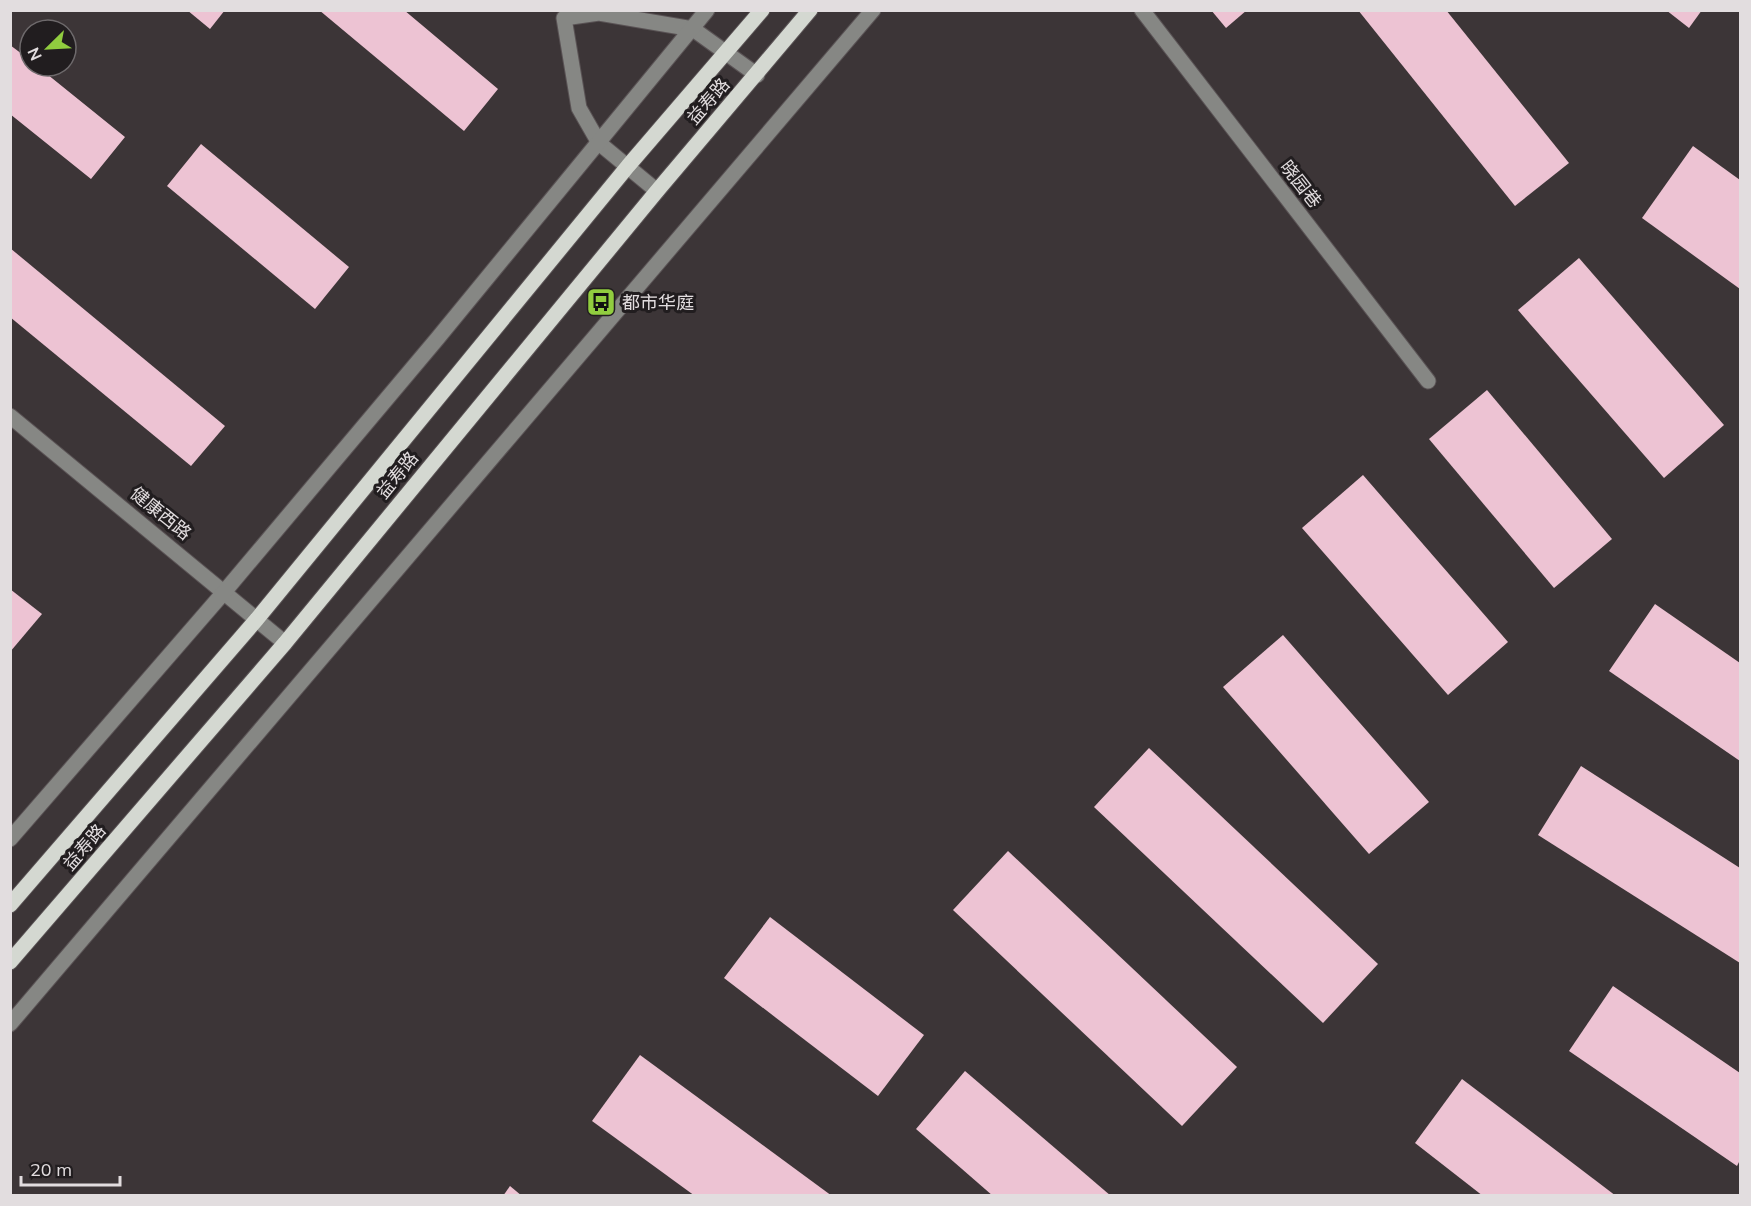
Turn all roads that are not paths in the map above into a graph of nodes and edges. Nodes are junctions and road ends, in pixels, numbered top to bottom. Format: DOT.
graph roads {
  1 [pos="706,10"];
  2 [pos="762,10"];
  3 [pos="810,10"];
  4 [pos="873,10"];
  5 [pos="1142,10"];
  6 [pos="693,29"];
  7 [pos="726,53"];
  8 [pos="757,75"];
  9 [pos="599,143"];
  10 [pos="628,166"];
  11 [pos="657,190"];
  12 [pos="1428,381"];
  13 [pos="10,416"];
  14 [pos="225,591"];
  15 [pos="257,620"];
  16 [pos="285,643"];
  17 [pos="10,839"];
  18 [pos="10,905"];
  19 [pos="10,962"];
  20 [pos="10,1024"];
  1 -- 6 [label="street"];
  2 -- 7 [label="main road, 益寿路"];
  3 -- 8 [label="main road, 益寿路"];
  4 -- 20 [label="street"];
  5 -- 12 [label="street, 晓园巷"];
  6 -- 7 [label="street"];
  6 -- 9 [label="street"];
  6 -- 9 [label="street"];
  7 -- 8 [label="street"];
  7 -- 10 [label="main road, 益寿路"];
  8 -- 11 [label="main road, 益寿路"];
  9 -- 10 [label="street"];
  9 -- 14 [label="street"];
  10 -- 11 [label="street"];
  10 -- 15 [label="main road, 益寿路"];
  11 -- 16 [label="main road, 益寿路"];
  13 -- 14 [label="street, 健康西路"];
  14 -- 15 [label="street, 健康西路"];
  14 -- 17 [label="street"];
  15 -- 16 [label="street, 健康西路"];
  15 -- 18 [label="main road, 益寿路"];
  16 -- 19 [label="main road, 益寿路"];
}
